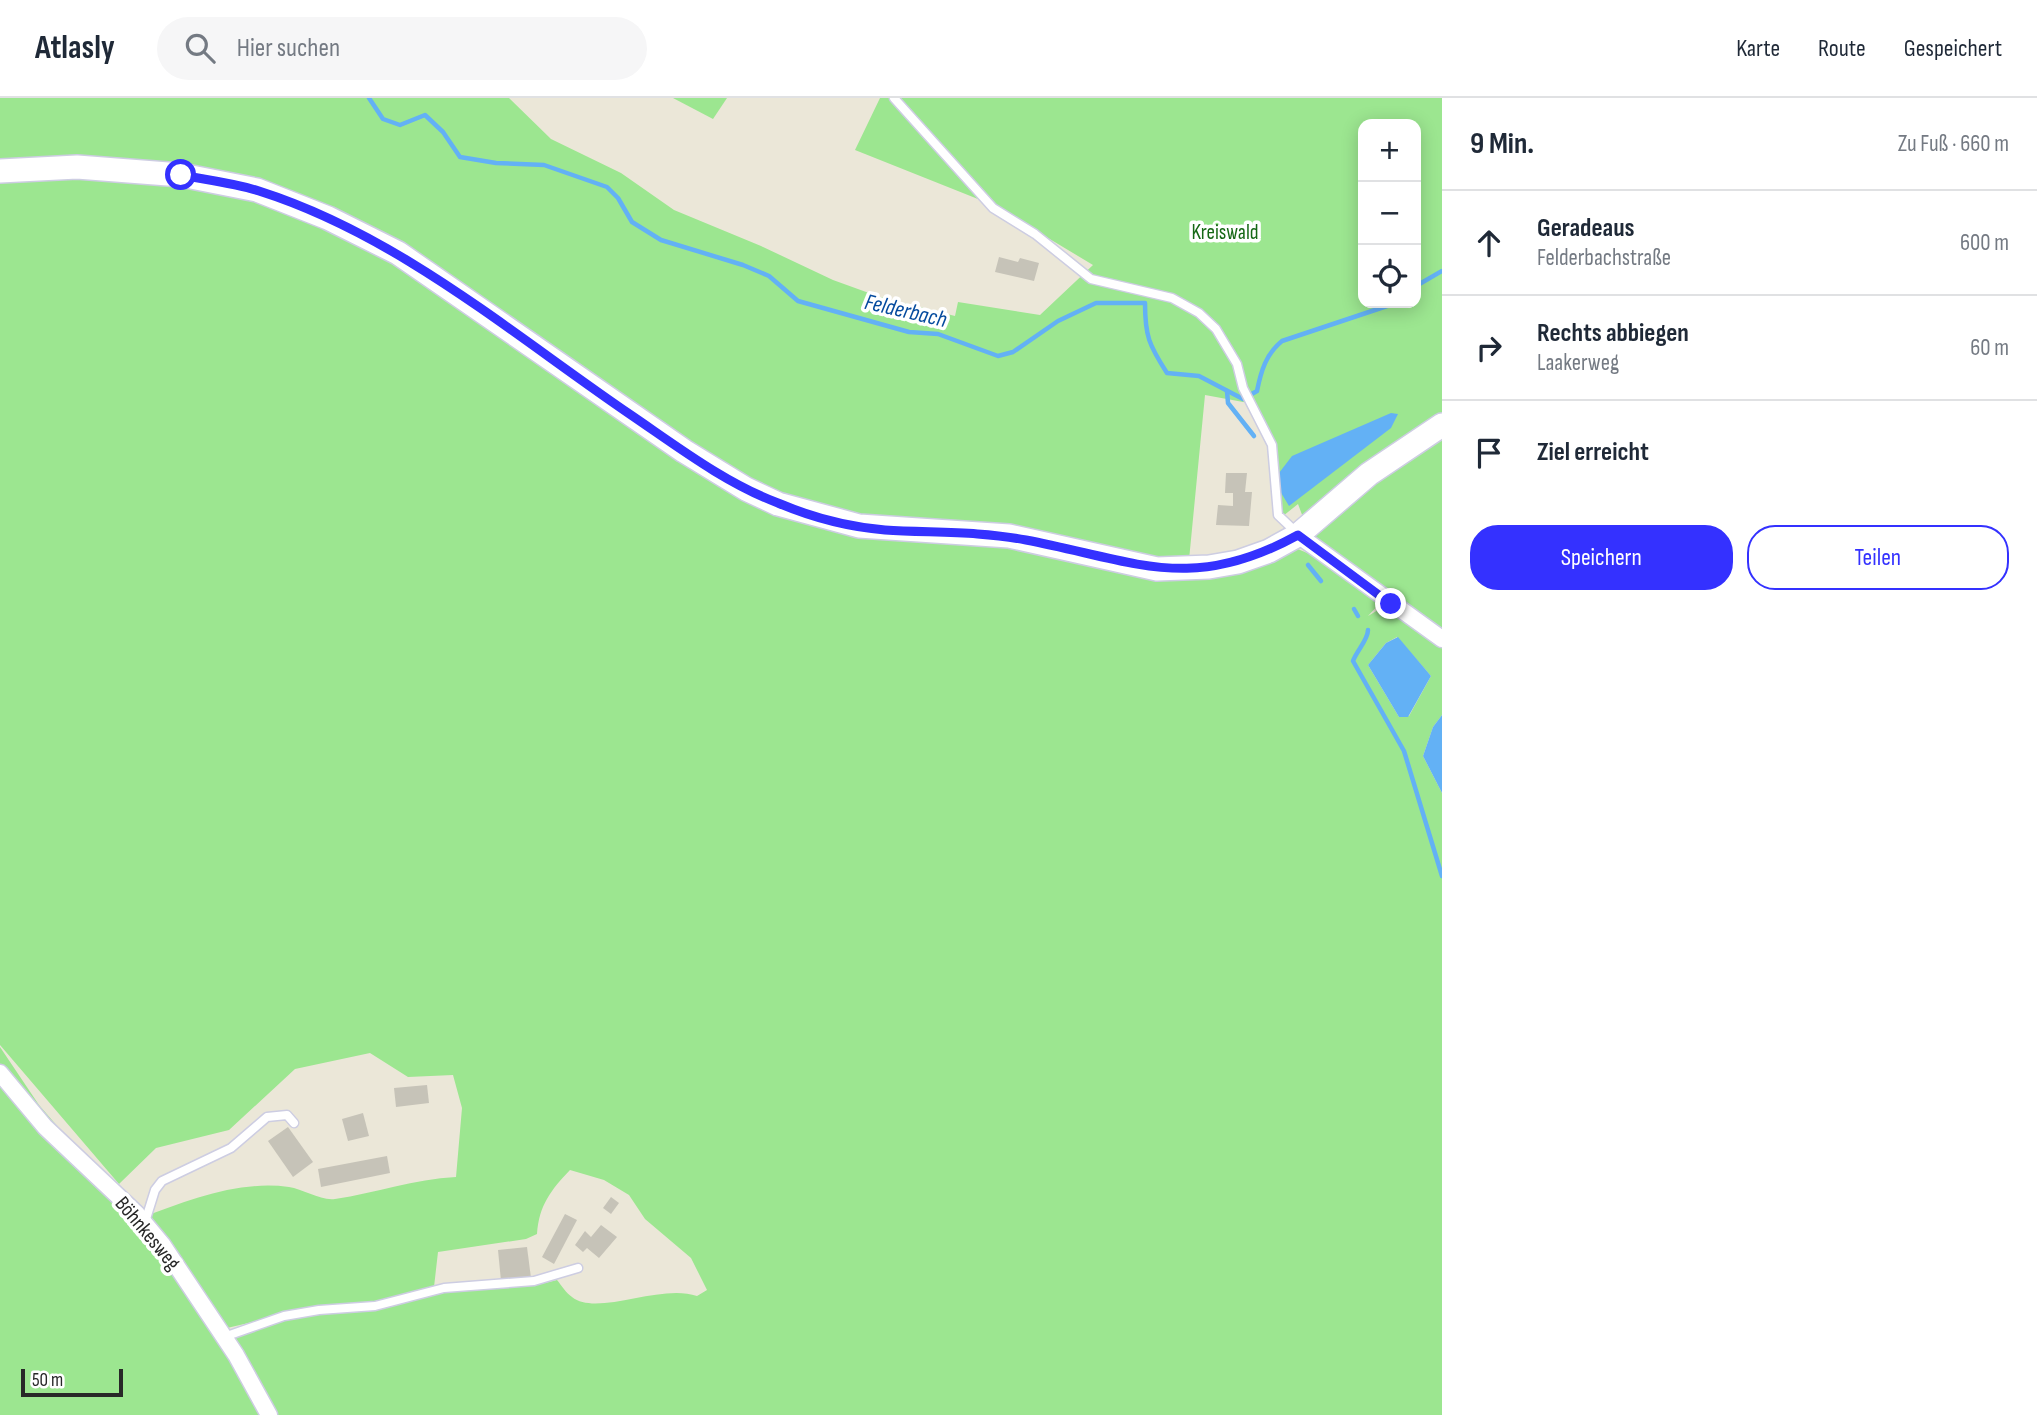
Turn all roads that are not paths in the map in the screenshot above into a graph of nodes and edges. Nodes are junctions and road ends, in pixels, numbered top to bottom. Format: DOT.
graph roads {
  1 [pos="894,98"];
  2 [pos="0,171"];
  3 [pos="1442,425"];
  4 [pos="1298,535"];
  5 [pos="1442,639"];
  6 [pos="0,1073"];
  7 [pos="294,1123"];
  8 [pos="144,1225"];
  9 [pos="578,1268"];
  10 [pos="224,1337"];
  11 [pos="269,1415"];
  1 -- 4 [label="lane"];
  2 -- 4 [label="street"];
  3 -- 4 [label="street"];
  4 -- 5 [label="street"];
  6 -- 8 [label="street, Böhnkesweg"];
  7 -- 8 [label="lane"];
  8 -- 10 [label="street, Böhnkesweg"];
  9 -- 10 [label="lane"];
  10 -- 11 [label="street, Böhnkesweg"];
}
